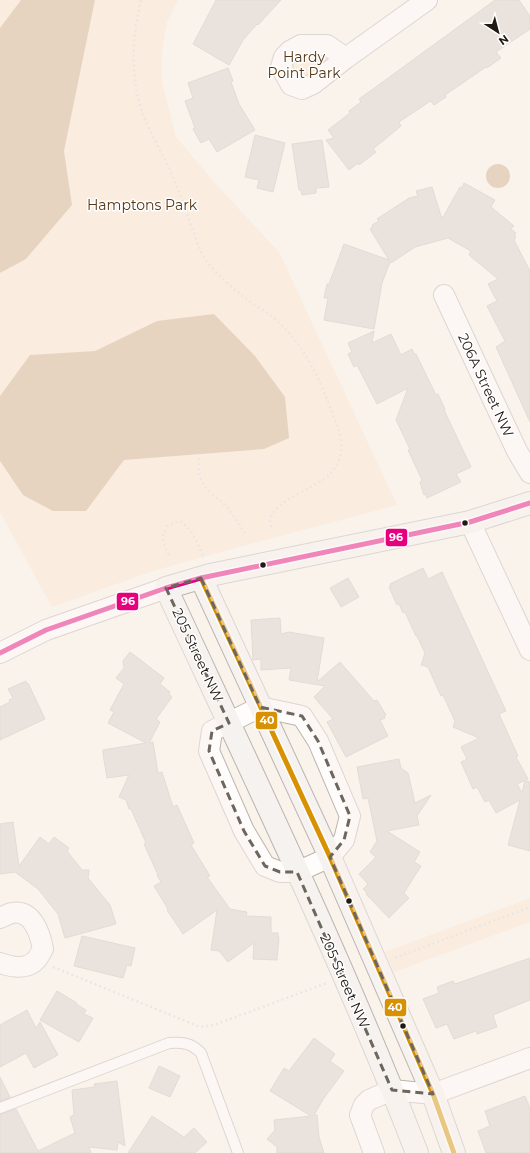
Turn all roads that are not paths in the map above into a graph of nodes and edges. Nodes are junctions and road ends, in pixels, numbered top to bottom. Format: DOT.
graph roads {
  1 [pos="427,0"];
  2 [pos="346,58"];
  3 [pos="444,295"];
  4 [pos="530,472"];
  5 [pos="530,503"];
  6 [pos="470,522"];
  7 [pos="205,576"];
  8 [pos="166,588"];
  9 [pos="530,650"];
  10 [pos="0,653"];
  11 [pos="260,707"];
  12 [pos="229,722"];
  13 [pos="330,857"];
  14 [pos="297,872"];
  15 [pos="0,918"];
  16 [pos="0,963"];
  17 [pos="530,1058"];
  18 [pos="392,1090"];
  19 [pos="433,1094"];
  20 [pos="0,1108"];
  21 [pos="238,1153"];
  22 [pos="374,1153"];
  23 [pos="417,1153"];
  24 [pos="454,1153"];
  1 -- 2 [label="street"];
  3 -- 4 [label="street, 206A Street NW"];
  5 -- 6 [label="street"];
  6 -- 7 [label="street"];
  6 -- 9 [label="street"];
  7 -- 8 [label="street"];
  7 -- 11 [label="street"];
  8 -- 10 [label="street"];
  8 -- 12 [label="street, 205 Street NW"];
  11 -- 12 [label="street"];
  11 -- 13 [label="street"];
  11 -- 13 [label="street"];
  12 -- 14 [label="street, 205 Street NW"];
  12 -- 14 [label="street"];
  13 -- 14 [label="street"];
  13 -- 19 [label="street"];
  14 -- 18 [label="street, 205 Street NW"];
  15 -- 16 [label="street"];
  17 -- 19 [label="street"];
  18 -- 19 [label="street"];
  18 -- 22 [label="street"];
  18 -- 23 [label="street, 205 Street NW"];
  19 -- 24 [label="street"];
  20 -- 21 [label="lane"];
}
